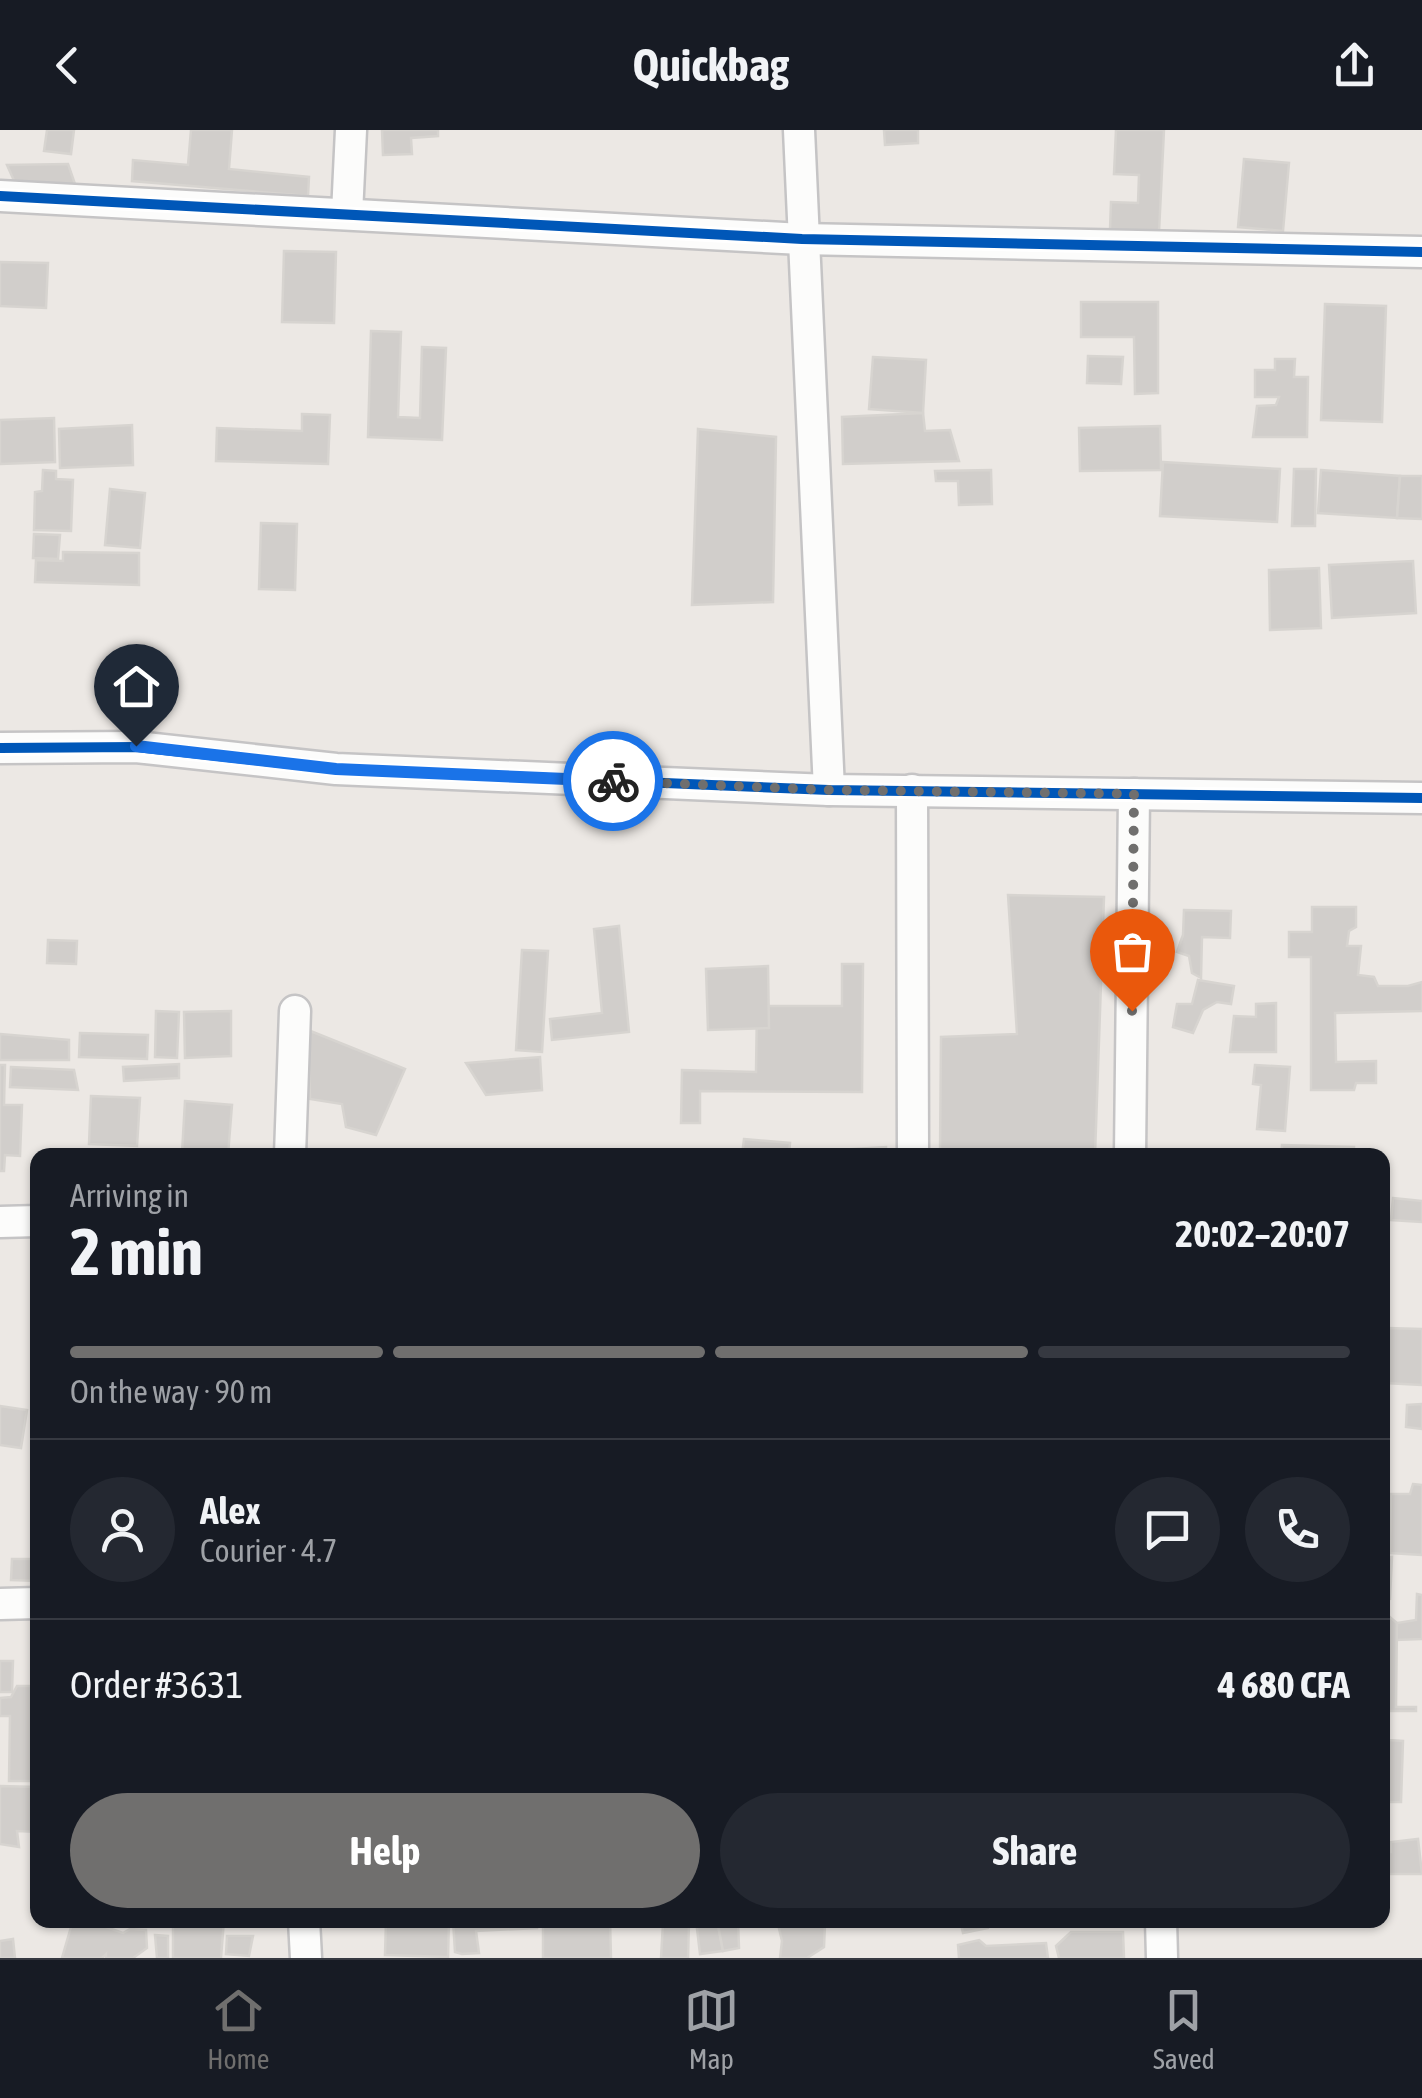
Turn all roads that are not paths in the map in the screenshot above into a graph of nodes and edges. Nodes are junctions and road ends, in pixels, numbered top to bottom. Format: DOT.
graph roads {
  1 [pos="351,130"];
  2 [pos="799,130"];
  3 [pos="0,196"];
  4 [pos="347,214"];
  5 [pos="802,238"];
  6 [pos="1422,252"];
  7 [pos="0,748"];
  8 [pos="829,790"];
  9 [pos="912,790"];
  10 [pos="1134,794"];
  11 [pos="1422,798"];
  12 [pos="295,1011"];
  13 [pos="290,1148"];
  14 [pos="913,1148"];
  15 [pos="1130,1148"];
  16 [pos="30,1221"];
  17 [pos="0,1222"];
  18 [pos="0,1604"];
  19 [pos="30,1604"];
  20 [pos="304,1928"];
  21 [pos="1160,1928"];
  22 [pos="306,1958"];
  23 [pos="1162,1958"];
  1 -- 4 [label="street"];
  2 -- 5 [label="street"];
  3 -- 4 [label="street"];
  4 -- 5 [label="street"];
  5 -- 6 [label="street"];
  5 -- 8 [label="street"];
  7 -- 8 [label="street"];
  8 -- 9 [label="street"];
  9 -- 10 [label="street"];
  9 -- 14 [label="street"];
  10 -- 11 [label="street"];
  10 -- 15 [label="street"];
  12 -- 13 [label="street"];
  16 -- 17 [label="street"];
  18 -- 19 [label="street"];
  20 -- 22 [label="street"];
  21 -- 23 [label="street"];
}
